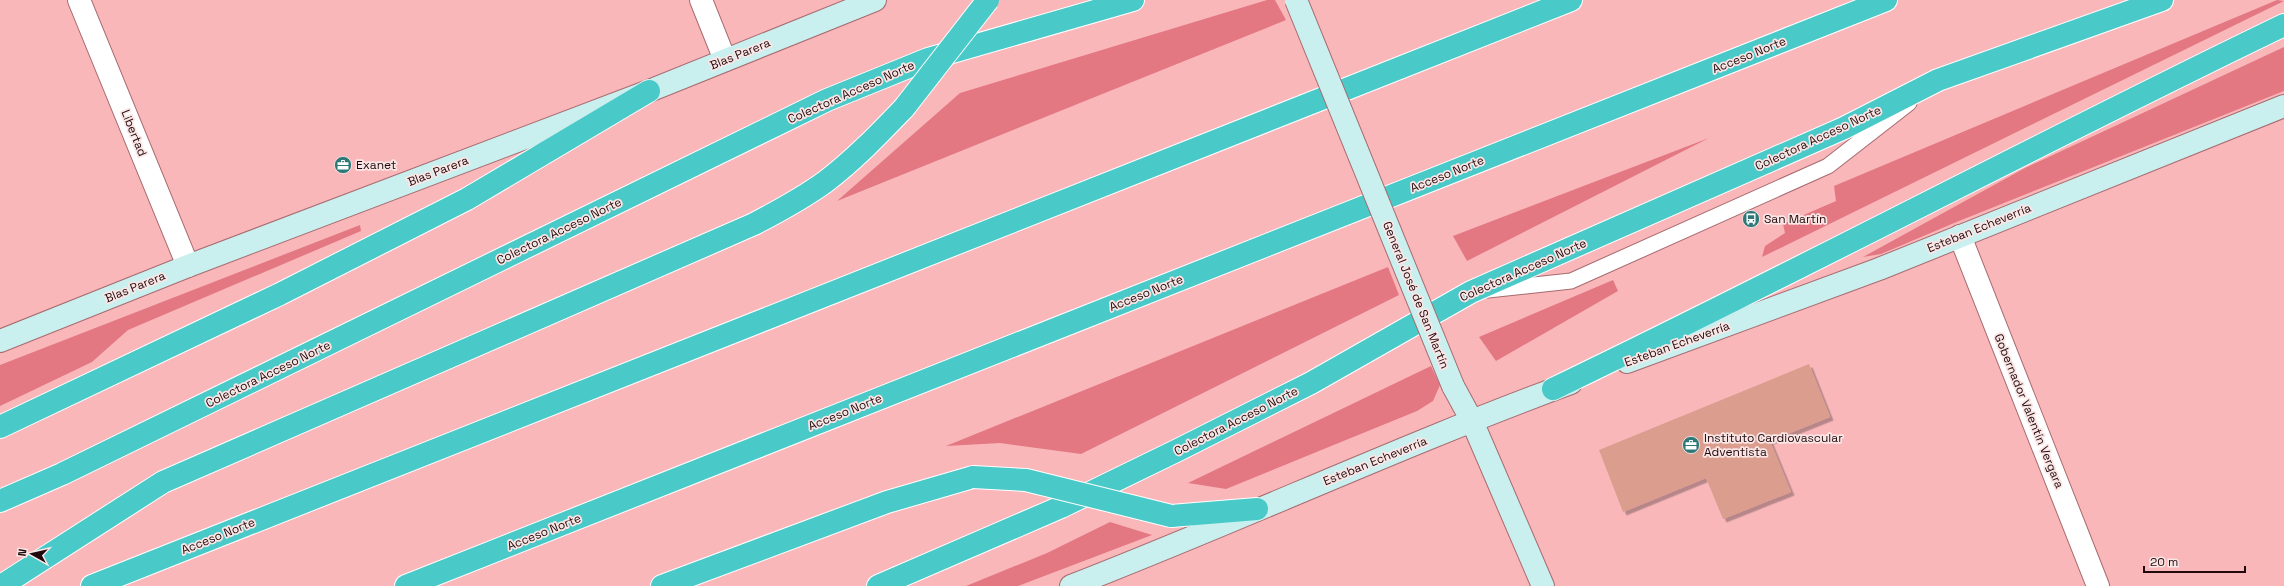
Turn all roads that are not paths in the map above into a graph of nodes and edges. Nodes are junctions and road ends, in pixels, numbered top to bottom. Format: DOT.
graph roads {
  1 [pos="80,0"];
  2 [pos="701,0"];
  3 [pos="875,0"];
  4 [pos="988,0"];
  5 [pos="1133,0"];
  6 [pos="1296,0"];
  7 [pos="1571,0"];
  8 [pos="1886,0"];
  9 [pos="2162,0"];
  10 [pos="2284,25"];
  11 [pos="725,60"];
  12 [pos="1938,80"];
  13 [pos="649,91"];
  14 [pos="2284,106"];
  15 [pos="1960,236"];
  16 [pos="188,266"];
  17 [pos="1471,292"];
  18 [pos="0,341"];
  19 [pos="1553,389"];
  20 [pos="1472,421"];
  21 [pos="0,427"];
  22 [pos="0,501"];
  23 [pos="1257,508"];
  24 [pos="1,586"];
  25 [pos="92,586"];
  26 [pos="406,586"];
  27 [pos="662,586"];
  28 [pos="878,586"];
  29 [pos="1071,586"];
  30 [pos="1543,586"];
  31 [pos="2098,586"];
  1 -- 16 [label="street, Libertad"];
  2 -- 11 [label="street"];
  3 -- 11 [label="street, Blas Parera"];
  4 -- 24 [label="highway, bridge"];
  5 -- 22 [label="highway, Colectora Acceso Norte"];
  6 -- 20 [label="street, General José de San Martín, bridge"];
  7 -- 25 [label="highway, Acceso Norte"];
  8 -- 26 [label="highway, Acceso Norte"];
  9 -- 12 [label="highway, Colectora Acceso Norte"];
  10 -- 19 [label="highway"];
  11 -- 13 [label="street, Blas Parera"];
  12 -- 17 [label="highway, Colectora Acceso Norte"];
  12 -- 17 [label="lane"];
  13 -- 16 [label="street, Blas Parera"];
  13 -- 21 [label="highway"];
  14 -- 15 [label="street, Esteban Echeverría"];
  15 -- 19 [label="street, Esteban Echeverría"];
  15 -- 31 [label="street, Gobernador Valentín Vergara"];
  16 -- 18 [label="street, Blas Parera"];
  17 -- 28 [label="highway, Colectora Acceso Norte"];
  19 -- 20 [label="street, Esteban Echeverría"];
  20 -- 23 [label="street, Esteban Echeverría"];
  20 -- 30 [label="street, General José de San Martín"];
  23 -- 27 [label="highway, bridge"];
  23 -- 29 [label="street, Esteban Echeverría"];
}
